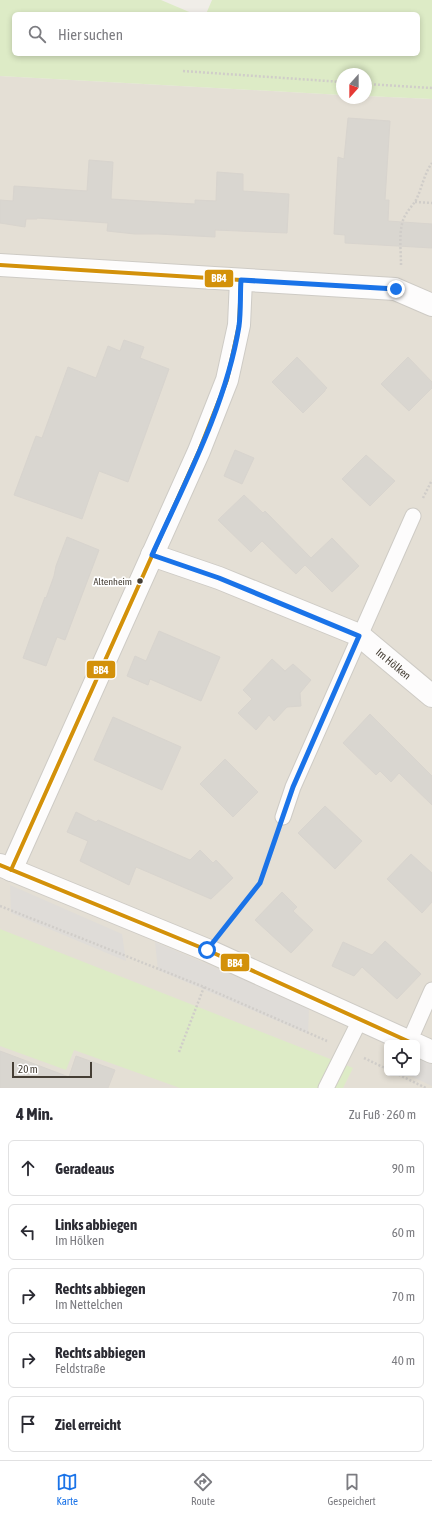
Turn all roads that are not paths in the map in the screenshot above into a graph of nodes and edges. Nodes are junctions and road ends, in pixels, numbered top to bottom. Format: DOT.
graph roads {
  1 [pos="0,265"];
  2 [pos="241,280"];
  3 [pos="432,305"];
  4 [pos="413,516"];
  5 [pos="152,555"];
  6 [pos="359,636"];
  7 [pos="432,696"];
  8 [pos="283,817"];
  9 [pos="6,867"];
  10 [pos="432,990"];
  11 [pos="360,1020"];
  12 [pos="405,1040"];
  13 [pos="413,1040"];
  14 [pos="420,1047"];
  15 [pos="432,1052"];
  16 [pos="326,1088"];
  1 -- 2 [label="street"];
  2 -- 3 [label="street"];
  2 -- 5 [label="street"];
  4 -- 6 [label="lane"];
  5 -- 6 [label="street, Im Hölken"];
  5 -- 9 [label="street"];
  6 -- 7 [label="street, Im Hölken"];
  6 -- 8 [label="lane"];
  9 -- 11 [label="street"];
  10 -- 13 [label="lane"];
  11 -- 12 [label="street"];
  11 -- 16 [label="lane"];
  14 -- 15 [label="street"];
}
